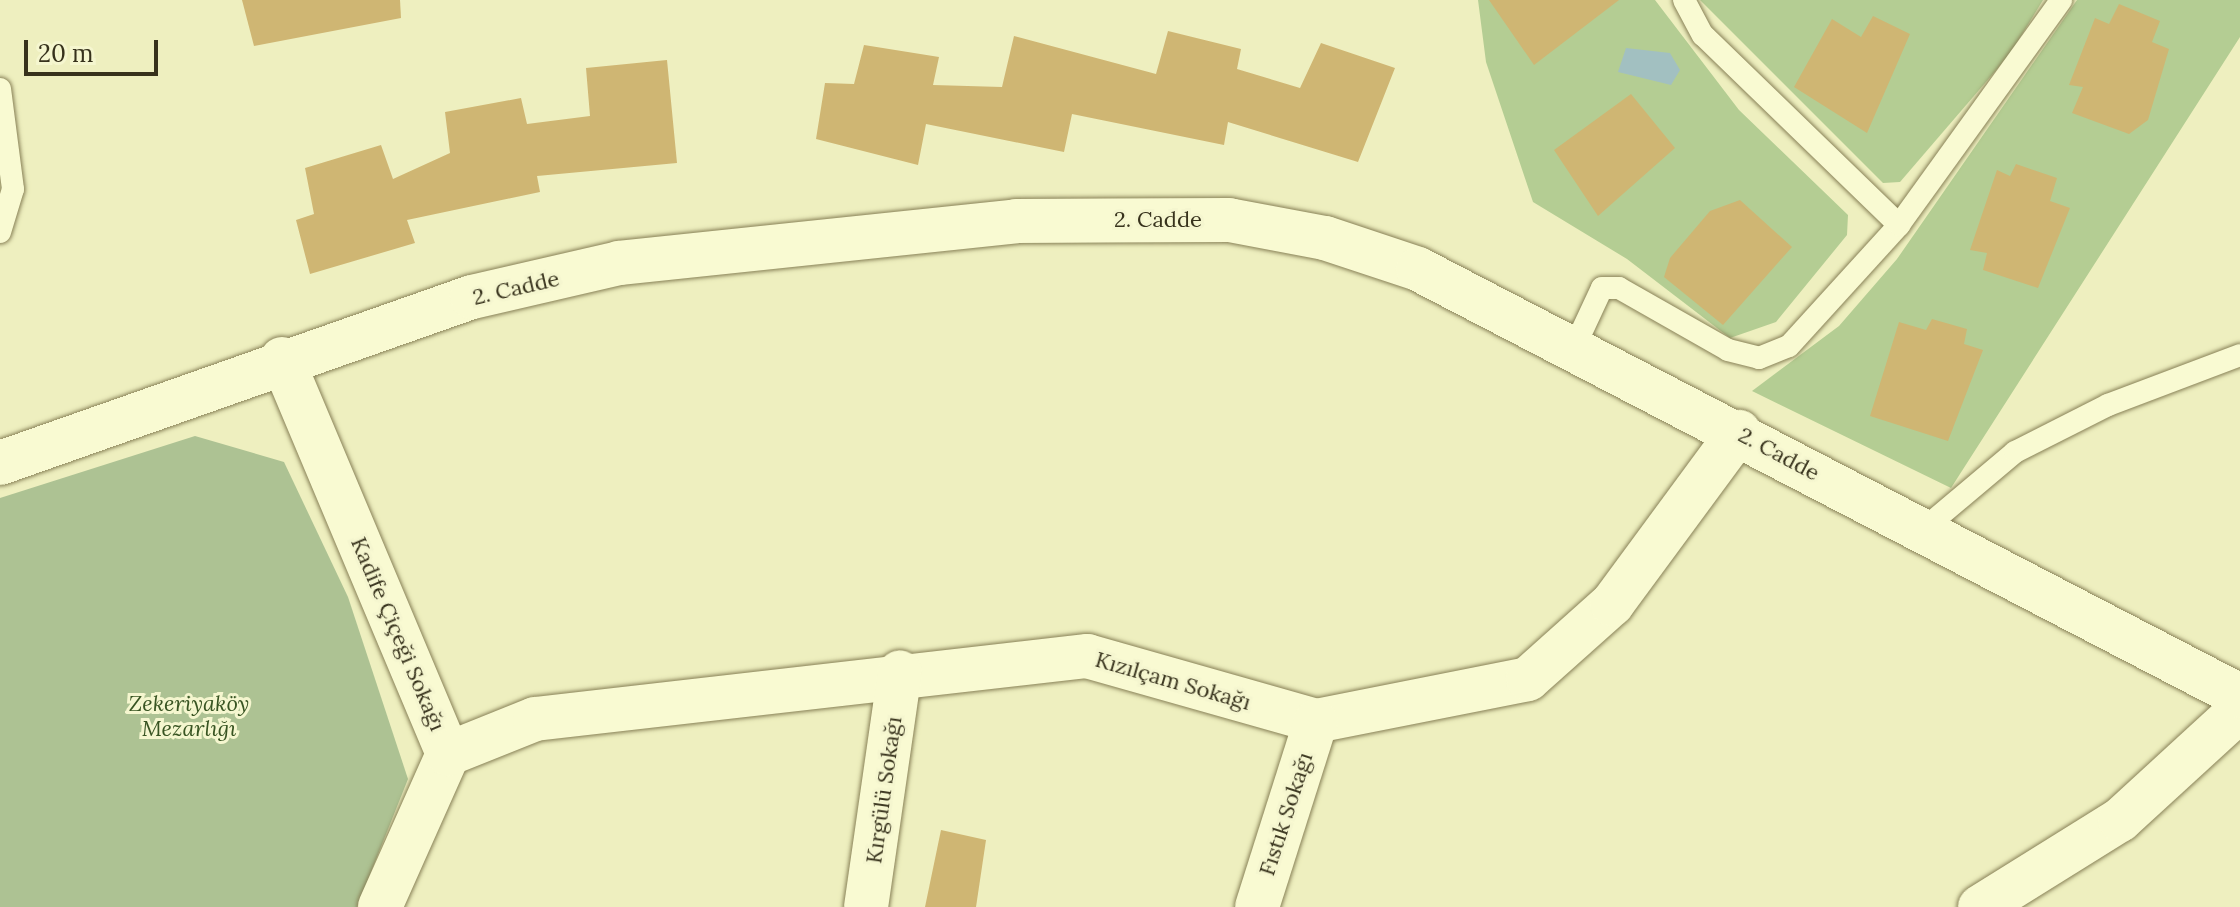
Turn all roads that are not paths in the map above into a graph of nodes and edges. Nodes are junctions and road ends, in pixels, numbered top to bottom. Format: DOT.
graph roads {
  1 [pos="1684,0"];
  2 [pos="2061,0"];
  3 [pos="0,89"];
  4 [pos="1899,225"];
  5 [pos="0,232"];
  6 [pos="1574,348"];
  7 [pos="2240,355"];
  8 [pos="282,359"];
  9 [pos="1739,432"];
  10 [pos="0,463"];
  11 [pos="1920,532"];
  12 [pos="900,672"];
  13 [pos="2240,696"];
  14 [pos="2240,710"];
  15 [pos="1316,721"];
  16 [pos="448,754"];
  17 [pos="380,907"];
  18 [pos="866,907"];
  19 [pos="1257,907"];
  20 [pos="1980,907"];
  1 -- 4 [label="lane"];
  2 -- 4 [label="lane"];
  3 -- 5 [label="lane"];
  4 -- 6 [label="lane"];
  6 -- 8 [label="street, 2. Cadde"];
  6 -- 9 [label="street, 2. Cadde"];
  7 -- 11 [label="lane"];
  8 -- 10 [label="street, 2. Cadde"];
  8 -- 16 [label="street, Kadife Çiçeği Sokağı"];
  9 -- 11 [label="street, 2. Cadde"];
  9 -- 15 [label="street, Kızılçam Sokağı"];
  11 -- 13 [label="street, 2. Cadde"];
  12 -- 15 [label="street, Kızılçam Sokağı"];
  12 -- 16 [label="street, Kızılçam Sokağı"];
  12 -- 18 [label="street, Kırgülü Sokağı"];
  14 -- 20 [label="street"];
  15 -- 19 [label="street, Fıstık Sokağı"];
  16 -- 17 [label="street, Kadife Çiçeği Sokağı"];
}
